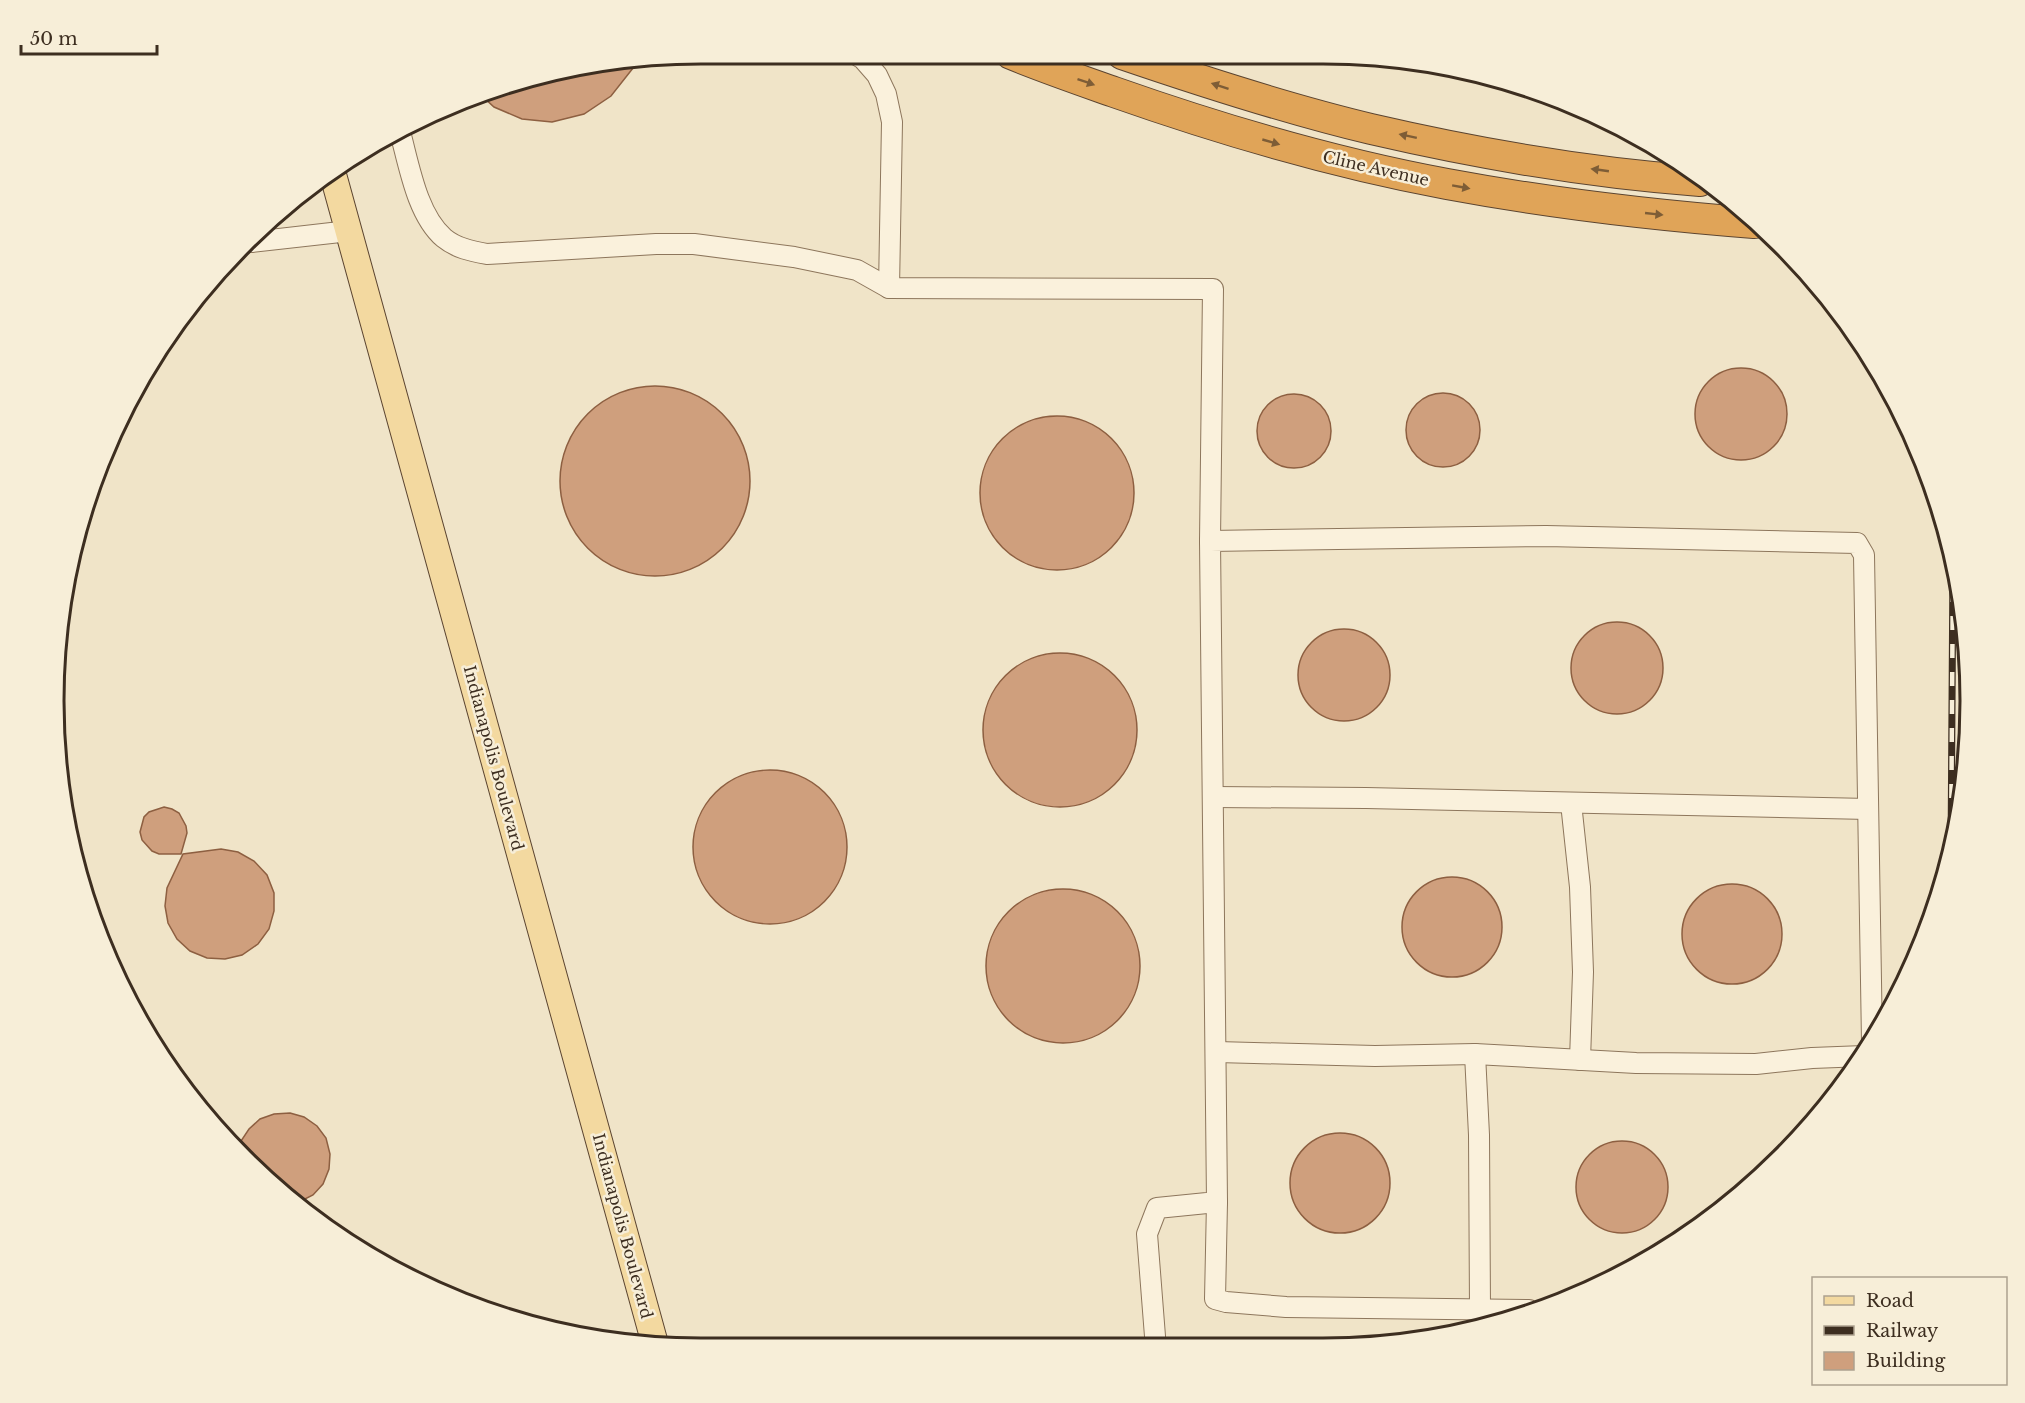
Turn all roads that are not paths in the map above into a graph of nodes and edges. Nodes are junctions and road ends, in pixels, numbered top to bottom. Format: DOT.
graph roads {
  1 [pos="868,65"];
  2 [pos="1041,65"];
  3 [pos="1155,65"];
  4 [pos="402,140"];
  5 [pos="1688,180"];
  6 [pos="335,181"];
  7 [pos="1743,222"];
  8 [pos="349,231"];
  9 [pos="262,241"];
  10 [pos="889,288"];
  11 [pos="1210,541"];
  12 [pos="1214,797"];
  13 [pos="1571,803"];
  14 [pos="1868,809"];
  15 [pos="1872,1025"];
  16 [pos="1217,1052"];
  17 [pos="1475,1054"];
  18 [pos="1852,1056"];
  19 [pos="1580,1060"];
  20 [pos="1217,1202"];
  21 [pos="1480,1309"];
  22 [pos="1512,1310"];
  23 [pos="654,1336"];
  24 [pos="1155,1338"];
  1 -- 10 [label="lane"];
  2 -- 7 [label="highway, Cline Avenue, one-way"];
  5 -- 3 [label="highway, one-way"];
  4 -- 10 [label="lane"];
  6 -- 8 [label="main road, Indianapolis Boulevard"];
  8 -- 9 [label="lane"];
  8 -- 23 [label="main road, Indianapolis Boulevard"];
  10 -- 11 [label="lane"];
  11 -- 12 [label="lane"];
  11 -- 14 [label="lane"];
  12 -- 13 [label="lane"];
  12 -- 16 [label="lane"];
  13 -- 14 [label="lane"];
  13 -- 19 [label="lane"];
  14 -- 15 [label="lane"];
  16 -- 17 [label="lane"];
  16 -- 20 [label="lane"];
  17 -- 19 [label="lane"];
  17 -- 21 [label="lane"];
  18 -- 19 [label="lane"];
  20 -- 21 [label="lane"];
  20 -- 24 [label="lane"];
  21 -- 22 [label="lane"];
}
